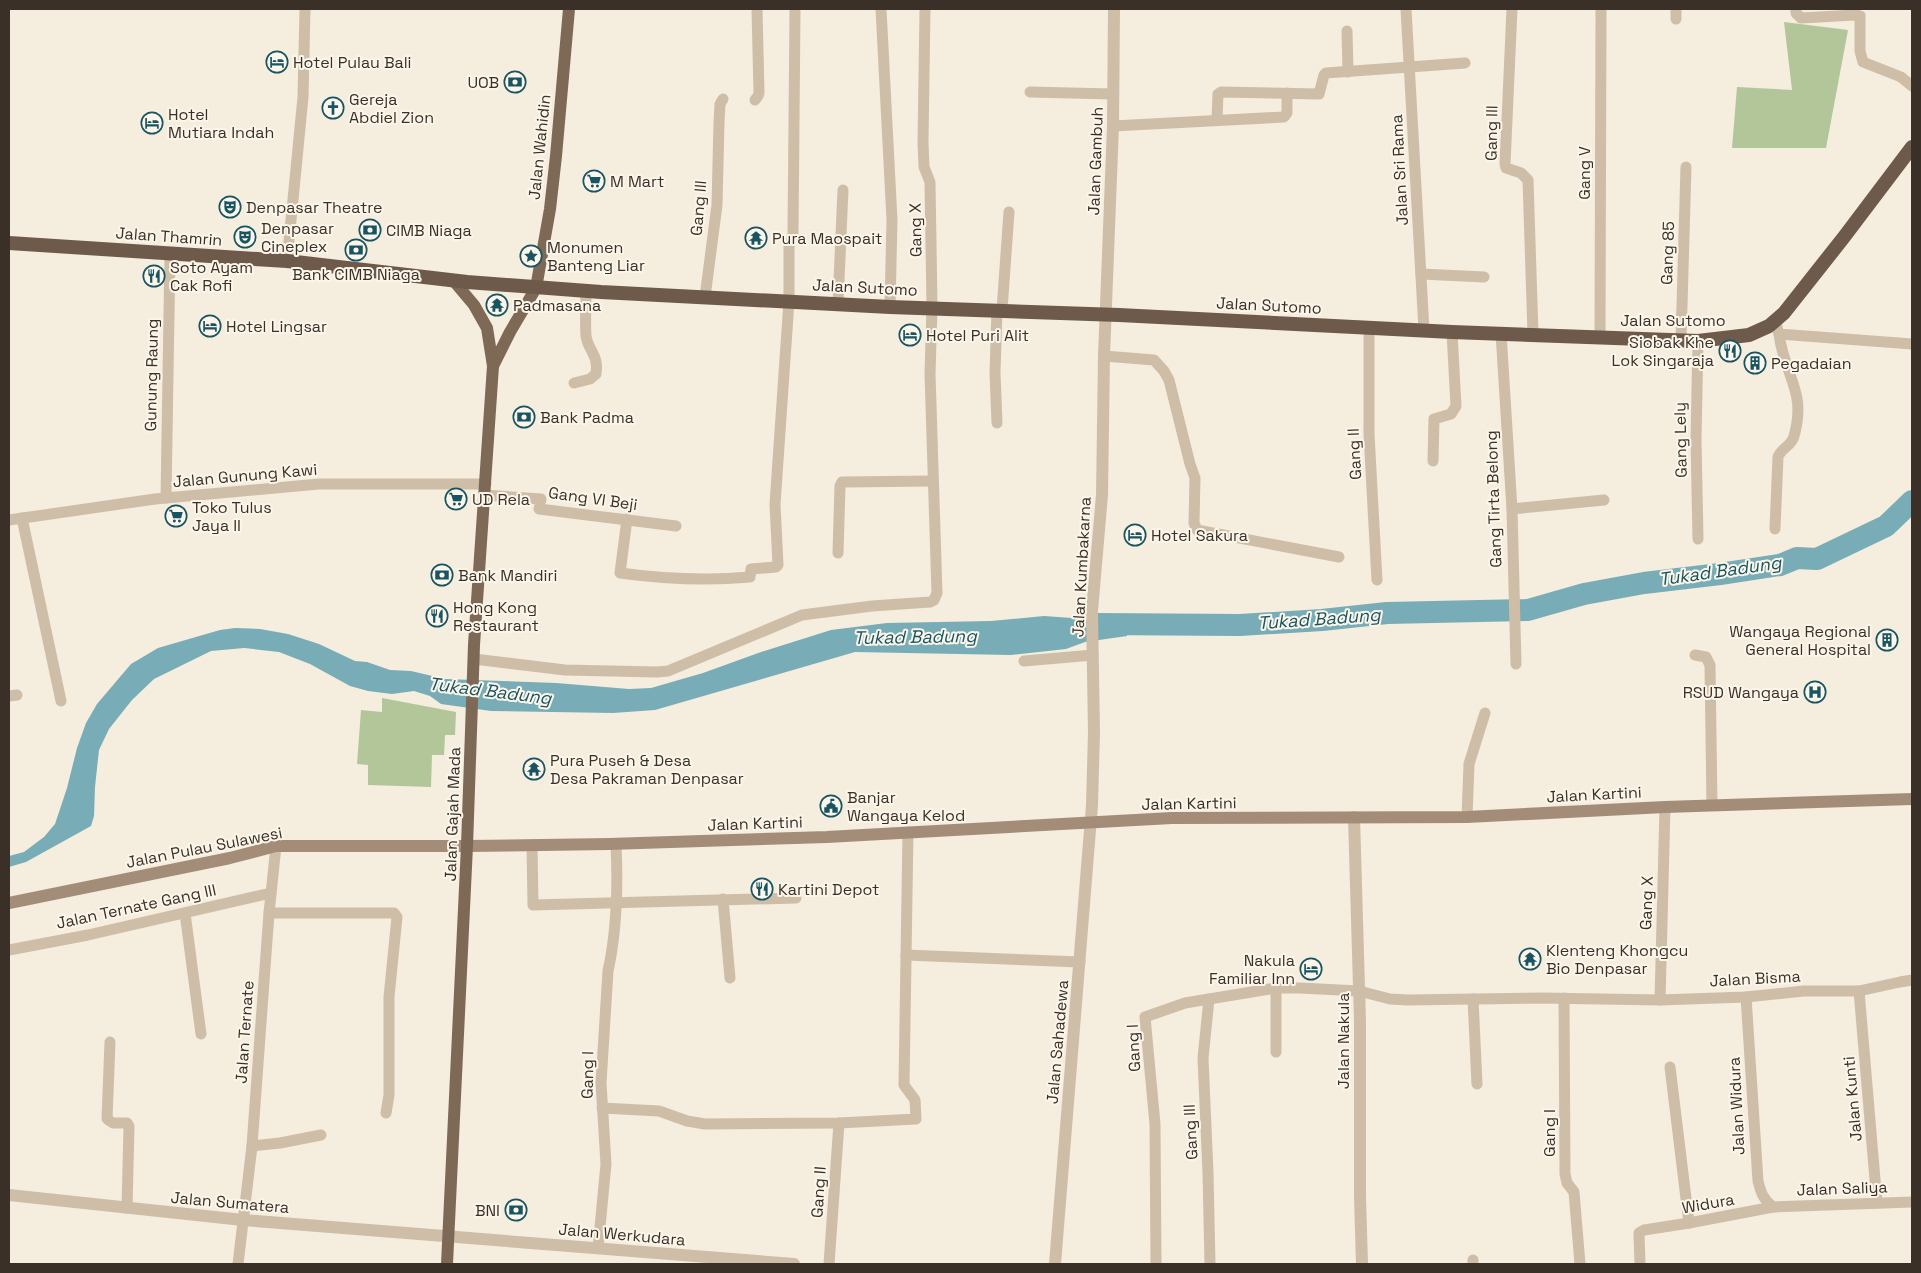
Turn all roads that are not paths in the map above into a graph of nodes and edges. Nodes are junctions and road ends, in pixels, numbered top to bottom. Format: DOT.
graph roads {
  1 [pos="305,9"];
  2 [pos="570,9"];
  3 [pos="757,9"];
  4 [pos="795,9"];
  5 [pos="881,9"];
  6 [pos="925,9"];
  7 [pos="1114,9"];
  8 [pos="1406,9"];
  9 [pos="1512,9"];
  10 [pos="1601,9"];
  11 [pos="1796,9"];
  12 [pos="1347,31"];
  13 [pos="1465,63"];
  14 [pos="1408,66"];
  15 [pos="1348,72"];
  16 [pos="1912,86"];
  17 [pos="1030,92"];
  18 [pos="1287,93"];
  19 [pos="1113,94"];
  20 [pos="722,100"];
  21 [pos="755,100"];
  22 [pos="1217,120"];
  23 [pos="1113,126"];
  24 [pos="1912,147"];
  25 [pos="1686,167"];
  26 [pos="843,190"];
  27 [pos="1009,212"];
  28 [pos="9,243"];
  29 [pos="170,253"];
  30 [pos="287,261"];
  31 [pos="1421,274"];
  32 [pos="1484,277"];
  33 [pos="453,280"];
  34 [pos="536,288"];
  35 [pos="586,291"];
  36 [pos="706,298"];
  37 [pos="789,301"];
  38 [pos="838,303"];
  39 [pos="890,306"];
  40 [pos="932,308"];
  41 [pos="1000,310"];
  42 [pos="1106,314"];
  43 [pos="1369,327"];
  44 [pos="1777,328"];
  45 [pos="1424,330"];
  46 [pos="1452,332"];
  47 [pos="1501,333"];
  48 [pos="1533,334"];
  49 [pos="1600,338"];
  50 [pos="1680,340"];
  51 [pos="1698,341"];
  52 [pos="1912,344"];
  53 [pos="1104,356"];
  54 [pos="493,366"];
  55 [pos="574,384"];
  56 [pos="997,423"];
  57 [pos="1433,461"];
  58 [pos="933,481"];
  59 [pos="485,489"];
  60 [pos="166,498"];
  61 [pos="1604,500"];
  62 [pos="1512,509"];
  63 [pos="22,518"];
  64 [pos="9,520"];
  65 [pos="627,520"];
  66 [pos="676,526"];
  67 [pos="1775,529"];
  68 [pos="1698,539"];
  69 [pos="838,553"];
  70 [pos="1339,557"];
  71 [pos="1377,580"];
  72 [pos="1093,650"];
  73 [pos="1695,655"];
  74 [pos="1024,661"];
  75 [pos="474,662"];
  76 [pos="1516,664"];
  77 [pos="61,702"];
  78 [pos="1486,713"];
  79 [pos="1912,799"];
  80 [pos="1712,805"];
  81 [pos="1665,807"];
  82 [pos="1467,817"];
  83 [pos="1349,818"];
  84 [pos="1090,822"];
  85 [pos="908,832"];
  86 [pos="616,844"];
  87 [pos="532,845"];
  88 [pos="276,846"];
  89 [pos="467,846"];
  90 [pos="271,893"];
  91 [pos="796,898"];
  92 [pos="723,900"];
  93 [pos="617,902"];
  94 [pos="9,903"];
  95 [pos="186,912"];
  96 [pos="269,913"];
  97 [pos="9,950"];
  98 [pos="906,955"];
  99 [pos="1080,962"];
  100 [pos="730,978"];
  101 [pos="1912,980"];
  102 [pos="1276,988"];
  103 [pos="1359,991"];
  104 [pos="1860,991"];
  105 [pos="1746,997"];
  106 [pos="1564,998"];
  107 [pos="1208,999"];
  108 [pos="1473,999"];
  109 [pos="1660,1000"];
  110 [pos="201,1034"];
  111 [pos="110,1042"];
  112 [pos="1276,1052"];
  113 [pos="1670,1067"];
  114 [pos="1477,1084"];
  115 [pos="602,1108"];
  116 [pos="386,1112"];
  117 [pos="839,1123"];
  118 [pos="321,1135"];
  119 [pos="252,1146"];
  120 [pos="9,1195"];
  121 [pos="1912,1202"];
  122 [pos="1877,1203"];
  123 [pos="1773,1207"];
  124 [pos="128,1208"];
  125 [pos="243,1220"];
  126 [pos="1689,1223"];
  127 [pos="448,1237"];
  128 [pos="598,1248"];
  129 [pos="238,1264"];
  130 [pos="447,1264"];
  131 [pos="794,1264"];
  132 [pos="829,1264"];
  133 [pos="1055,1264"];
  134 [pos="1156,1264"];
  135 [pos="1210,1264"];
  136 [pos="1362,1264"];
  137 [pos="1580,1264"];
  138 [pos="1640,1264"];
  1 -- 30 [label="street"];
  2 -- 34 [label="main road, Jalan Wahidin"];
  3 -- 21 [label="street"];
  4 -- 37 [label="street"];
  5 -- 39 [label="street"];
  6 -- 40 [label="street, Gang X"];
  7 -- 19 [label="street, Jalan Gambuh"];
  8 -- 14 [label="street, Jalan Sri Rama"];
  9 -- 48 [label="street, Gang III"];
  10 -- 49 [label="street, Gang V"];
  11 -- 16 [label="street"];
  12 -- 15 [label="street"];
  13 -- 14 [label="street"];
  14 -- 15 [label="street"];
  14 -- 31 [label="street, Jalan Sri Rama"];
  15 -- 18 [label="street"];
  17 -- 19 [label="street"];
  18 -- 22 [label="street"];
  18 -- 22 [label="street"];
  19 -- 23 [label="street, Jalan Gambuh"];
  20 -- 36 [label="street, Gang III"];
  22 -- 23 [label="street"];
  23 -- 42 [label="street, Jalan Gambuh"];
  24 -- 44 [label="highway, Jalan Sutomo"];
  25 -- 50 [label="street, Gang 85"];
  26 -- 38 [label="street"];
  27 -- 41 [label="street"];
  28 -- 29 [label="highway, Jalan Thamrin"];
  29 -- 30 [label="highway, Jalan Thamrin"];
  29 -- 60 [label="street, Gunung Raung"];
  30 -- 33 [label="highway, Jalan Thamrin"];
  31 -- 32 [label="street"];
  31 -- 45 [label="street, Jalan Sri Rama"];
  33 -- 34 [label="highway, Jalan Thamrin"];
  33 -- 54 [label="main road, Jalan Gajah Mada"];
  34 -- 35 [label="highway, Jalan Sutomo"];
  34 -- 54 [label="main road, Jalan Gajah Mada"];
  35 -- 36 [label="highway, Jalan Sutomo"];
  35 -- 55 [label="street"];
  36 -- 37 [label="highway, Jalan Sutomo"];
  37 -- 38 [label="highway, Jalan Sutomo"];
  37 -- 65 [label="street"];
  38 -- 39 [label="highway, Jalan Sutomo"];
  39 -- 40 [label="highway, Jalan Sutomo"];
  40 -- 41 [label="highway, Jalan Sutomo"];
  40 -- 58 [label="street, Gang X"];
  41 -- 42 [label="highway, Jalan Sutomo"];
  41 -- 56 [label="street"];
  42 -- 43 [label="highway, Jalan Sutomo"];
  42 -- 53 [label="street, Jalan Kumbakarna"];
  43 -- 45 [label="highway, Jalan Sutomo"];
  43 -- 71 [label="street, Gang II"];
  44 -- 51 [label="highway, Jalan Sutomo"];
  44 -- 52 [label="street"];
  44 -- 67 [label="street"];
  45 -- 46 [label="highway, Jalan Sutomo"];
  46 -- 47 [label="highway, Jalan Sutomo"];
  46 -- 57 [label="street"];
  47 -- 48 [label="highway, Jalan Sutomo"];
  47 -- 62 [label="street, Gang Tirta Belong"];
  48 -- 49 [label="highway, Jalan Sutomo"];
  49 -- 50 [label="highway, Jalan Sutomo"];
  50 -- 51 [label="highway, Jalan Sutomo"];
  51 -- 68 [label="street, Gang Lely"];
  53 -- 70 [label="street"];
  53 -- 72 [label="street, Jalan Kumbakarna"];
  54 -- 59 [label="main road, Jalan Gajah Mada"];
  58 -- 69 [label="street"];
  58 -- 75 [label="street, Gang X"];
  59 -- 60 [label="street, Jalan Gunung Kawi"];
  59 -- 65 [label="street, Gang VI Beji"];
  59 -- 75 [label="main road, Jalan Gajah Mada"];
  60 -- 63 [label="street, Jalan Gunung Kawi"];
  61 -- 62 [label="street"];
  62 -- 76 [label="street, Gang Tirta Belong"];
  63 -- 64 [label="street, Jalan Gunung Kawi"];
  63 -- 77 [label="street"];
  65 -- 66 [label="street, Gang VI Beji"];
  72 -- 74 [label="street"];
  72 -- 84 [label="street, Jalan Kumbakarna"];
  73 -- 80 [label="street"];
  75 -- 89 [label="main road, Jalan Gajah Mada"];
  78 -- 82 [label="street"];
  79 -- 80 [label="main road, Jalan Kartini"];
  80 -- 81 [label="main road, Jalan Kartini"];
  81 -- 82 [label="main road, Jalan Kartini"];
  81 -- 109 [label="street, Gang X"];
  82 -- 83 [label="main road, Jalan Kartini"];
  83 -- 84 [label="main road, Jalan Kartini"];
  83 -- 103 [label="street, Jalan Nakula"];
  84 -- 85 [label="main road, Jalan Kartini"];
  84 -- 99 [label="street, Jalan Sahadewa"];
  85 -- 86 [label="main road, Jalan Kartini"];
  85 -- 98 [label="street"];
  86 -- 87 [label="main road, Jalan Kartini"];
  86 -- 93 [label="street, Gang I"];
  87 -- 89 [label="main road, Jalan Kartini"];
  87 -- 93 [label="street"];
  88 -- 89 [label="main road, Jalan Pulau Sulawesi"];
  88 -- 90 [label="street, Jalan Ternate"];
  88 -- 94 [label="main road, Jalan Pulau Sulawesi"];
  89 -- 127 [label="main road, Jalan Gajah Mada"];
  90 -- 95 [label="street, Jalan Ternate Gang III"];
  90 -- 96 [label="street, Jalan Ternate"];
  91 -- 92 [label="street"];
  92 -- 93 [label="street"];
  92 -- 100 [label="street"];
  93 -- 115 [label="street, Gang I"];
  95 -- 97 [label="street, Jalan Ternate Gang III"];
  95 -- 110 [label="street"];
  96 -- 116 [label="street"];
  96 -- 119 [label="street, Jalan Ternate"];
  98 -- 99 [label="street"];
  98 -- 117 [label="street"];
  99 -- 133 [label="street, Jalan Sahadewa"];
  101 -- 104 [label="street, Jalan Bisma"];
  102 -- 103 [label="street, Gang I"];
  102 -- 107 [label="street, Gang I"];
  102 -- 112 [label="street"];
  103 -- 108 [label="street, Jalan Bisma"];
  103 -- 136 [label="street, Jalan Nakula"];
  104 -- 105 [label="street, Jalan Bisma"];
  104 -- 122 [label="street, Jalan Kunti"];
  105 -- 109 [label="street, Jalan Bisma"];
  105 -- 123 [label="street, Jalan Widura"];
  106 -- 108 [label="street, Jalan Bisma"];
  106 -- 109 [label="street, Jalan Bisma"];
  106 -- 137 [label="street, Gang I"];
  107 -- 134 [label="street, Gang I"];
  107 -- 135 [label="street, Gang III"];
  108 -- 114 [label="street"];
  111 -- 124 [label="street"];
  113 -- 126 [label="street"];
  115 -- 117 [label="street"];
  115 -- 128 [label="street, Gang I"];
  117 -- 132 [label="street, Gang II"];
  118 -- 119 [label="street"];
  119 -- 125 [label="street, Jalan Ternate"];
  120 -- 124 [label="street, Jalan Sumatera"];
  121 -- 122 [label="street, Jalan Saliya"];
  122 -- 123 [label="street, Jalan Saliya"];
  123 -- 126 [label="street, Widura"];
  124 -- 125 [label="street, Jalan Sumatera"];
  125 -- 127 [label="street, Jalan Sumatera"];
  125 -- 129 [label="street, Jalan Ternate"];
  126 -- 138 [label="street, Widura"];
  127 -- 128 [label="street, Jalan Werkudara"];
  127 -- 130 [label="main road, Jalan Gajah Mada"];
  128 -- 131 [label="street, Jalan Werkudara"];
}
